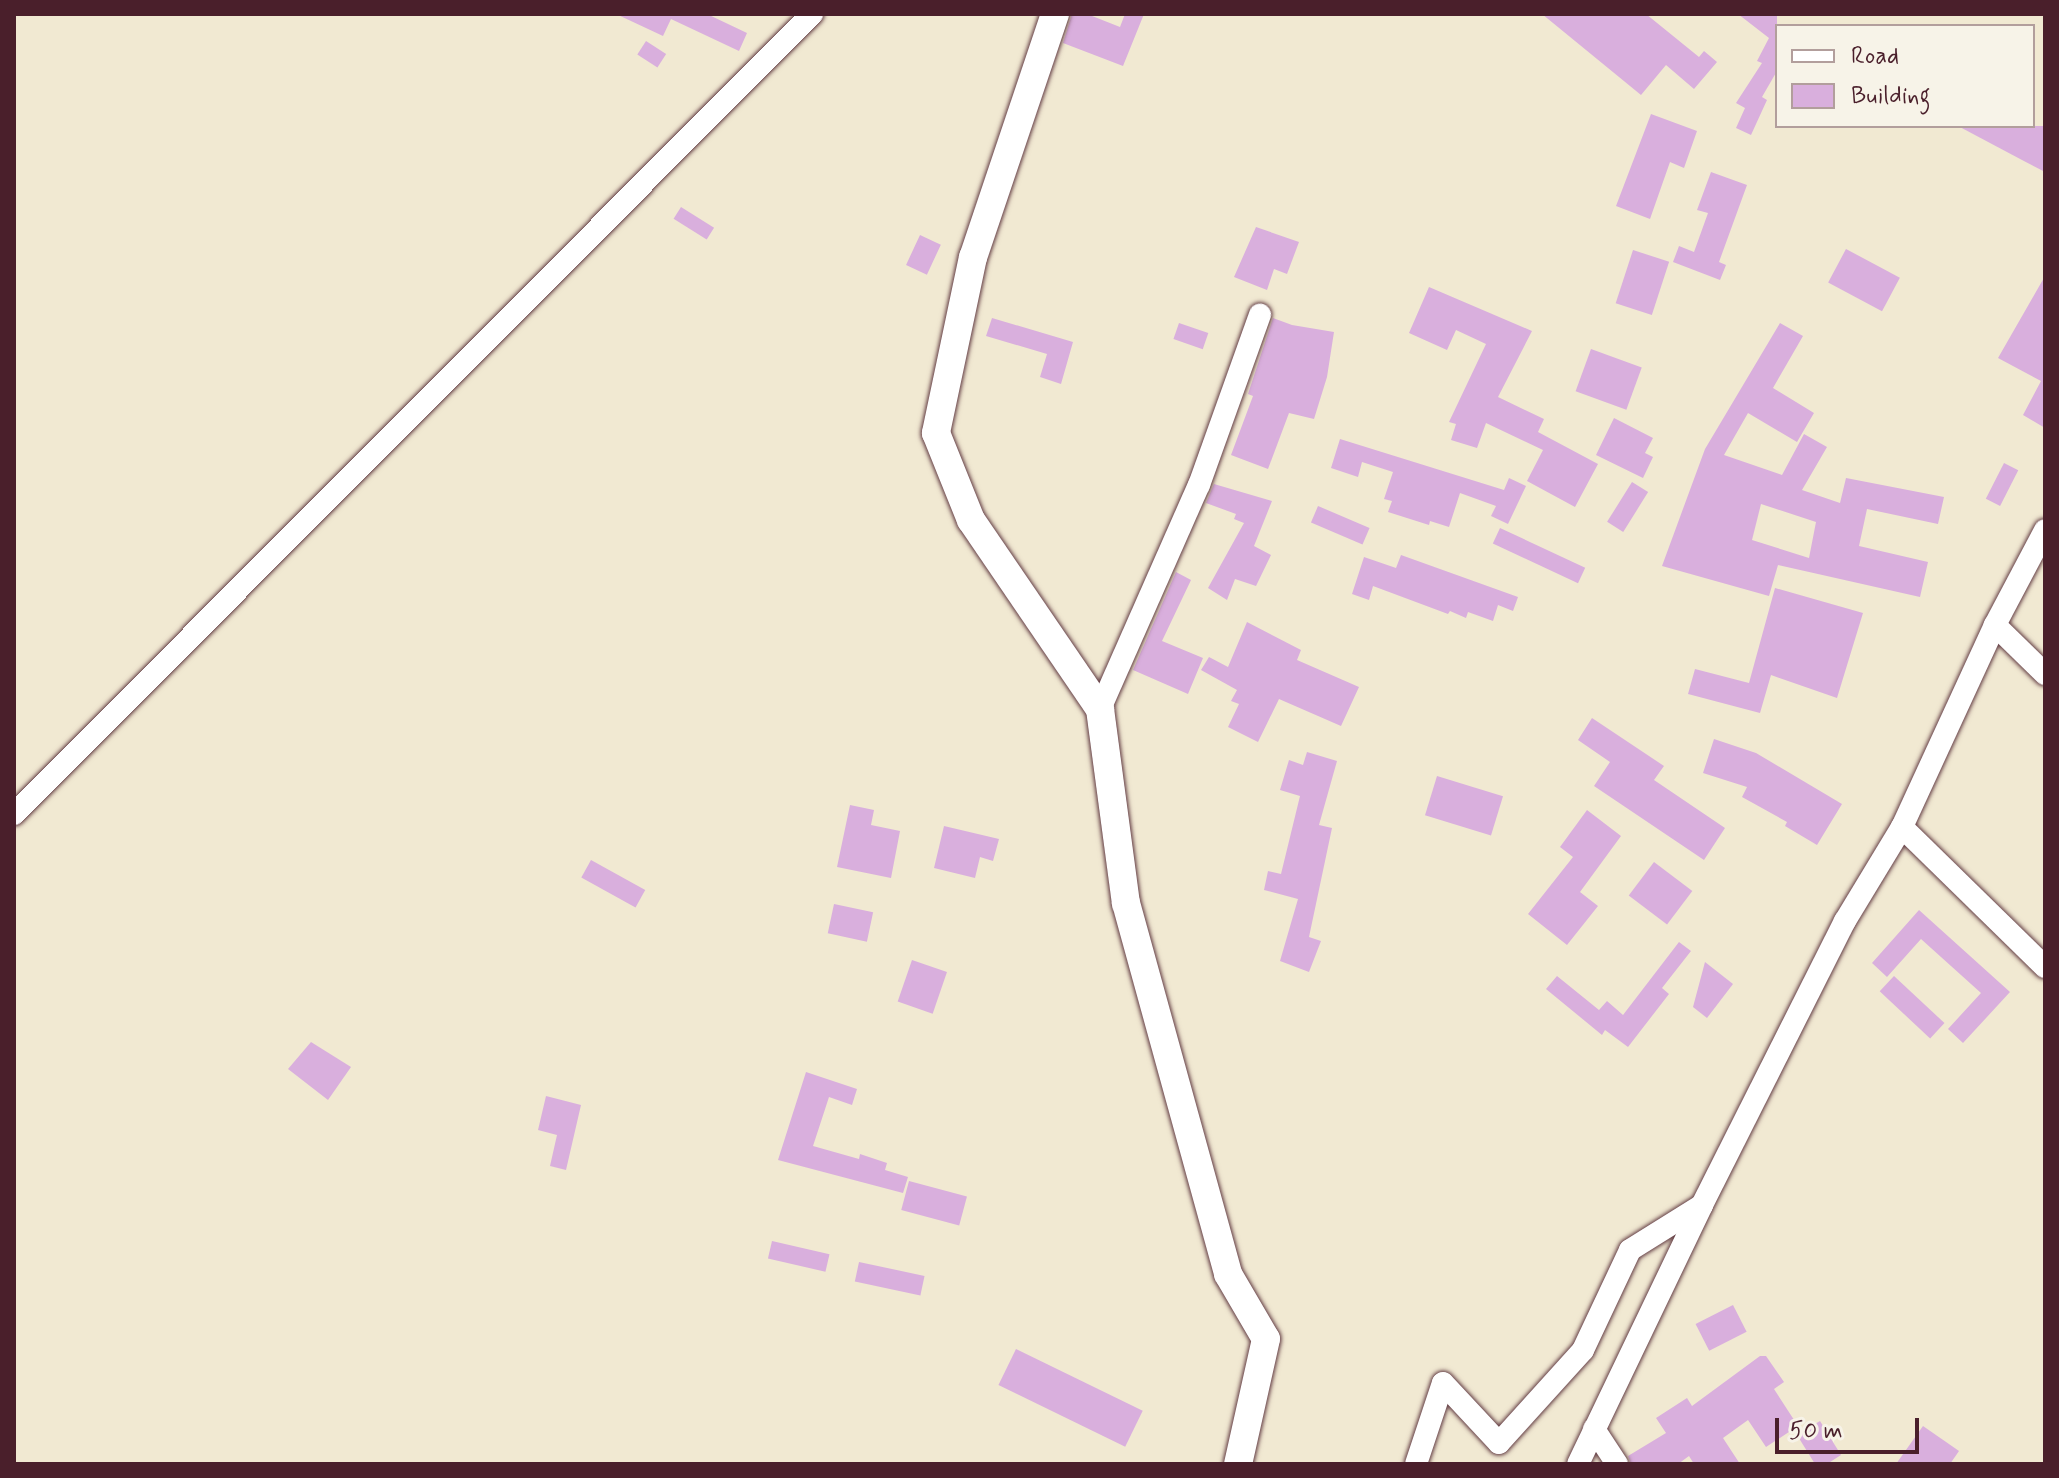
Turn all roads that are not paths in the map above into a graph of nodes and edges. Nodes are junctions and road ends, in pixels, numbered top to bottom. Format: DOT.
graph roads {
  1 [pos="812,14"];
  2 [pos="1055,14"];
  3 [pos="1260,315"];
  4 [pos="2045,530"];
  5 [pos="1995,625"];
  6 [pos="2045,674"];
  7 [pos="1100,709"];
  8 [pos="14,814"];
  9 [pos="1902,827"];
  10 [pos="2045,967"];
  11 [pos="1702,1205"];
  12 [pos="1594,1429"];
  13 [pos="1238,1464"];
  14 [pos="1416,1464"];
  15 [pos="1578,1464"];
  16 [pos="1617,1464"];
  1 -- 8 [label="street"];
  2 -- 7 [label="street"];
  3 -- 7 [label="street"];
  4 -- 5 [label="street"];
  5 -- 6 [label="street"];
  5 -- 9 [label="street"];
  7 -- 13 [label="street"];
  9 -- 10 [label="street"];
  9 -- 11 [label="street"];
  11 -- 12 [label="street"];
  11 -- 14 [label="street"];
  12 -- 15 [label="street"];
  12 -- 16 [label="street"];
}
